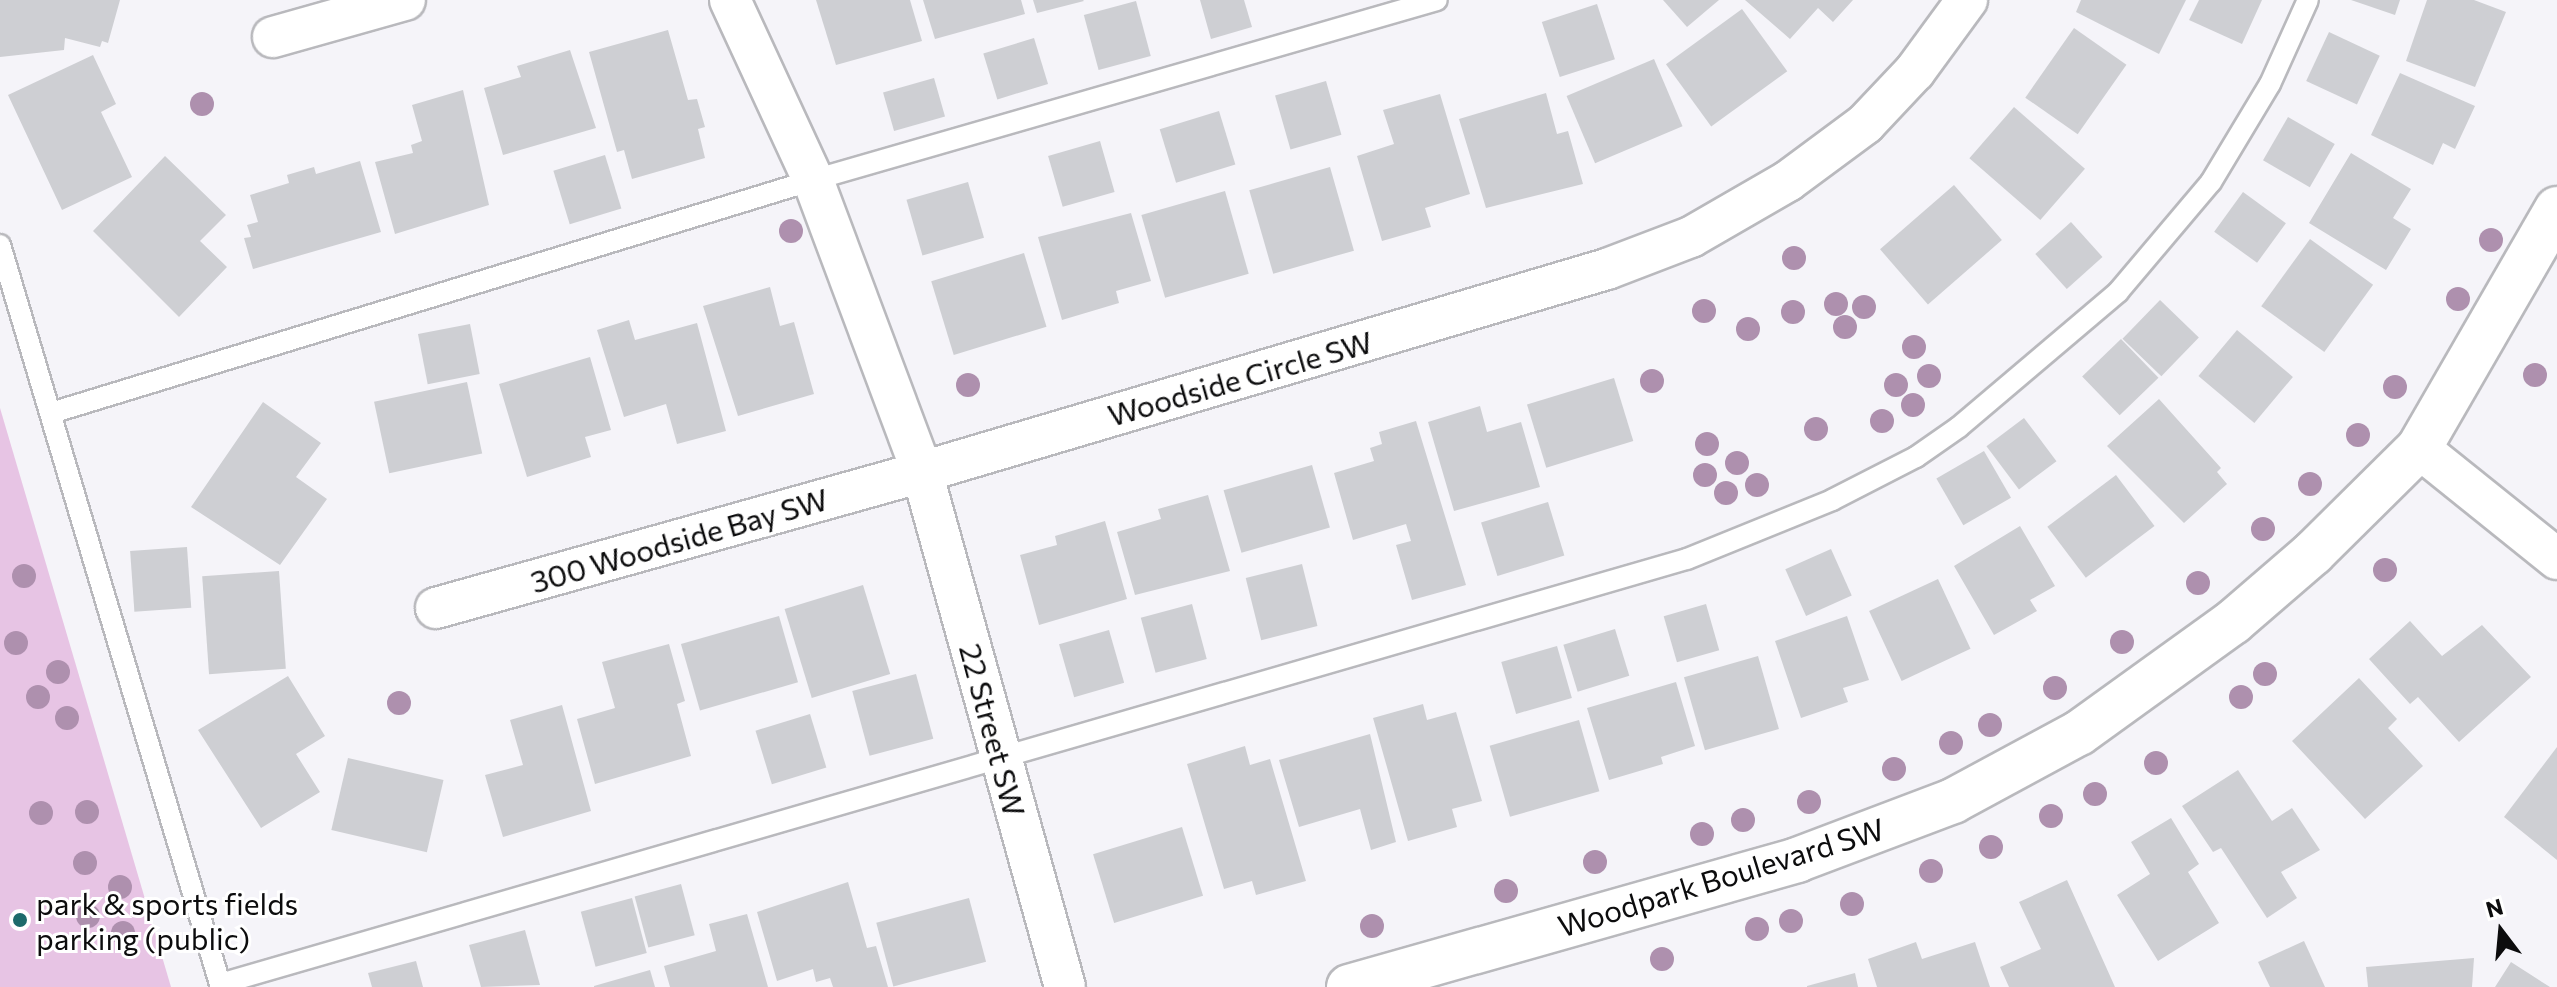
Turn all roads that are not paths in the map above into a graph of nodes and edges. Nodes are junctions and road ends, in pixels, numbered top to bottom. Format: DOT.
graph roads {
  1 [pos="405,0"];
  2 [pos="730,0"];
  3 [pos="1437,0"];
  4 [pos="1967,0"];
  5 [pos="2308,0"];
  6 [pos="273,37"];
  7 [pos="813,180"];
  8 [pos="2557,209"];
  9 [pos="0,245"];
  10 [pos="51,413"];
  11 [pos="2419,448"];
  12 [pos="922,472"];
  13 [pos="2557,559"];
  14 [pos="436,608"];
  15 [pos="999,755"];
  16 [pos="1065,987"];
  17 [pos="1349,987"];
  1 -- 6 [label="street"];
  2 -- 7 [label="street"];
  3 -- 7 [label="lane"];
  4 -- 12 [label="street, Woodside Circle SW"];
  5 -- 15 [label="lane"];
  7 -- 10 [label="lane"];
  7 -- 12 [label="street"];
  8 -- 11 [label="street, Woodpark Boulevard SW"];
  9 -- 10 [label="lane"];
  10 -- 15 [label="lane"];
  11 -- 13 [label="street"];
  11 -- 17 [label="street, Woodpark Boulevard SW"];
  12 -- 14 [label="street, 300 Woodside Bay SW"];
  12 -- 15 [label="street, 22 Street SW"];
  15 -- 16 [label="street, 22 Street SW"];
}
